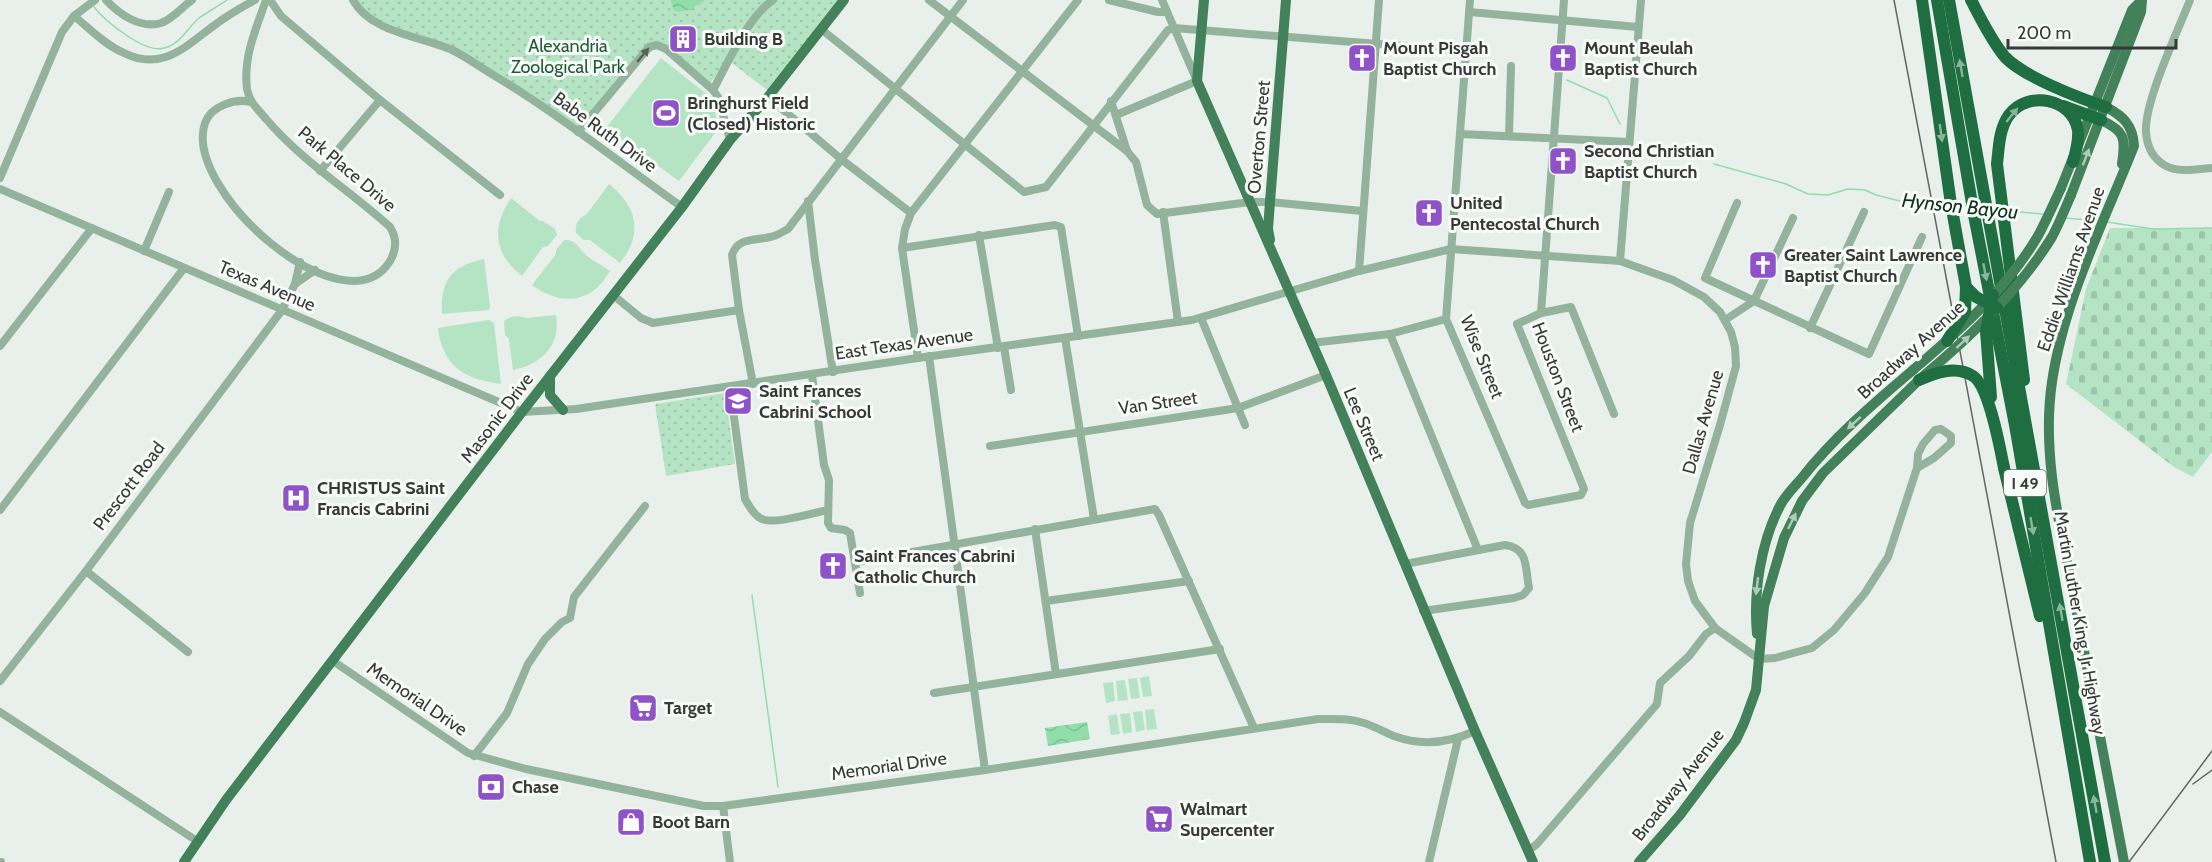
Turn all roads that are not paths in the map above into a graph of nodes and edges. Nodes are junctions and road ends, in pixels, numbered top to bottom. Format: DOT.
graph roads {
  1 [pos="94,0"];
  2 [pos="106,0"];
  3 [pos="192,0"];
  4 [pos="255,0"];
  5 [pos="268,0"];
  6 [pos="352,0"];
  7 [pos="773,0"];
  8 [pos="844,0"];
  9 [pos="929,0"];
  10 [pos="963,0"];
  11 [pos="1078,0"];
  12 [pos="1109,0"];
  13 [pos="1162,0"];
  14 [pos="1204,0"];
  15 [pos="1286,0"];
  16 [pos="1379,0"];
  17 [pos="1470,0"];
  18 [pos="1564,0"];
  19 [pos="1641,0"];
  20 [pos="1922,0"];
  21 [pos="1937,0"];
  22 [pos="1949,0"];
  23 [pos="1971,0"];
  24 [pos="2190,0"];
  25 [pos="1167,12"];
  26 [pos="1469,12"];
  27 [pos="74,16"];
  28 [pos="952,17"];
  29 [pos="1563,20"];
  30 [pos="1638,27"];
  31 [pos="1174,28"];
  32 [pos="821,29"];
  33 [pos="1201,31"];
  34 [pos="1283,37"];
  35 [pos="1376,44"];
  36 [pos="1467,51"];
  37 [pos="2119,56"];
  38 [pos="1511,66"];
  39 [pos="1022,72"];
  40 [pos="247,80"];
  41 [pos="1197,81"];
  42 [pos="896,89"];
  43 [pos="713,90"];
  44 [pos="768,97"];
  45 [pos="380,100"];
  46 [pos="233,101"];
  47 [pos="1112,101"];
  48 [pos="251,102"];
  49 [pos="2059,105"];
  50 [pos="2098,112"];
  51 [pos="1116,115"];
  52 [pos="1092,125"];
  53 [pos="578,132"];
  54 [pos="1460,134"];
  55 [pos="1509,135"];
  56 [pos="1554,138"];
  57 [pos="730,140"];
  58 [pos="1629,142"];
  59 [pos="966,145"];
  60 [pos="1127,151"];
  61 [pos="841,159"];
  62 [pos="2073,162"];
  63 [pos="2212,168"];
  64 [pos="321,171"];
  65 [pos="0,178"];
  66 [pos="1975,187"];
  67 [pos="0,189"];
  68 [pos="169,192"];
  69 [pos="500,195"];
  70 [pos="808,201"];
  71 [pos="1250,202"];
  72 [pos="1270,202"];
  73 [pos="1737,203"];
  74 [pos="682,207"];
  75 [pos="1362,211"];
  76 [pos="1163,212"];
  77 [pos="1864,212"];
  78 [pos="911,213"];
  79 [pos="1980,215"];
  80 [pos="1793,218"];
  81 [pos="92,228"];
  82 [pos="979,236"];
  83 [pos="1922,237"];
  84 [pos="902,248"];
  85 [pos="1451,249"];
  86 [pos="144,251"];
  87 [pos="1545,255"];
  88 [pos="1620,261"];
  89 [pos="300,262"];
  90 [pos="184,268"];
  91 [pos="315,270"];
  92 [pos="1359,271"];
  93 [pos="1281,275"];
  94 [pos="295,284"];
  95 [pos="1966,287"];
  96 [pos="1288,290"];
  97 [pos="614,295"];
  98 [pos="1754,301"];
  99 [pos="1991,306"];
  100 [pos="282,310"];
  101 [pos="739,310"];
  102 [pos="1541,313"];
  103 [pos="1201,318"];
  104 [pos="1446,319"];
  105 [pos="1725,320"];
  106 [pos="1178,322"];
  107 [pos="1810,328"];
  108 [pos="1390,334"];
  109 [pos="1078,336"];
  110 [pos="1065,338"];
  111 [pos="1947,341"];
  112 [pos="1311,343"];
  113 [pos="0,346"];
  114 [pos="1001,347"];
  115 [pos="929,356"];
  116 [pos="918,358"];
  117 [pos="833,372"];
  118 [pos="812,375"];
  119 [pos="1326,375"];
  120 [pos="1916,375"];
  121 [pos="550,376"];
  122 [pos="753,384"];
  123 [pos="729,387"];
  124 [pos="1011,390"];
  125 [pos="1239,408"];
  126 [pos="563,410"];
  127 [pos="522,412"];
  128 [pos="1614,414"];
  129 [pos="1995,424"];
  130 [pos="1245,425"];
  131 [pos="1080,432"];
  132 [pos="990,446"];
  133 [pos="1917,468"];
  134 [pos="2034,471"];
  135 [pos="1524,503"];
  136 [pos="645,506"];
  137 [pos="0,510"];
  138 [pos="828,510"];
  139 [pos="1094,519"];
  140 [pos="1035,530"];
  141 [pos="953,544"];
  142 [pos="1478,550"];
  143 [pos="856,562"];
  144 [pos="1405,564"];
  145 [pos="86,571"];
  146 [pos="1189,581"];
  147 [pos="860,592"];
  148 [pos="1046,601"];
  149 [pos="1423,611"];
  150 [pos="1715,628"];
  151 [pos="1220,649"];
  152 [pos="188,652"];
  153 [pos="1759,658"];
  154 [pos="333,661"];
  155 [pos="1056,674"];
  156 [pos="0,681"];
  157 [pos="973,687"];
  158 [pos="934,693"];
  159 [pos="0,712"];
  160 [pos="1254,728"];
  161 [pos="1475,731"];
  162 [pos="2068,735"];
  163 [pos="1458,739"];
  164 [pos="474,756"];
  165 [pos="985,770"];
  166 [pos="723,806"];
  167 [pos="197,841"];
  168 [pos="1528,851"];
  169 [pos="1649,857"];
  170 [pos="184,862"];
  171 [pos="730,862"];
  172 [pos="1429,862"];
  173 [pos="1533,862"];
  174 [pos="1639,862"];
  175 [pos="2090,862"];
  176 [pos="2105,862"];
  177 [pos="2124,862"];
  1 -- 27 [label="street"];
  2 -- 3 [label="street"];
  4 -- 27 [label="street"];
  5 -- 40 [label="street"];
  5 -- 45 [label="street"];
  6 -- 53 [label="street, Babe Ruth Drive"];
  7 -- 43 [label="street"];
  8 -- 32 [label="main road, Masonic Drive"];
  9 -- 28 [label="street"];
  10 -- 28 [label="street"];
  11 -- 39 [label="street"];
  12 -- 25 [label="street"];
  13 -- 25 [label="street, Lee Street"];
  14 -- 33 [label="main road"];
  15 -- 34 [label="main road, Overton Street"];
  16 -- 35 [label="street"];
  17 -- 26 [label="street, Wise Street"];
  18 -- 29 [label="street, Houston Street"];
  19 -- 30 [label="street"];
  20 -- 95 [label="highway, one-way"];
  21 -- 66 [label="highway, Martin Luther King, Jr Highway / I 49"];
  66 -- 22 [label="highway, Martin Luther King, Jr Highway / I 49, one-way"];
  23 -- 50 [label="highway"];
  24 -- 63 [label="street"];
  25 -- 31 [label="street, Lee Street"];
  26 -- 29 [label="street"];
  26 -- 36 [label="street, Wise Street"];
  27 -- 65 [label="street"];
  28 -- 39 [label="street"];
  28 -- 42 [label="street"];
  29 -- 30 [label="street"];
  29 -- 56 [label="street, Houston Street"];
  30 -- 58 [label="street"];
  31 -- 33 [label="street"];
  31 -- 41 [label="street, Lee Street"];
  31 -- 47 [label="street"];
  32 -- 42 [label="street"];
  32 -- 44 [label="main road, Masonic Drive"];
  33 -- 34 [label="street"];
  33 -- 41 [label="main road"];
  34 -- 35 [label="street"];
  34 -- 72 [label="main road, Overton Street"];
  35 -- 36 [label="street"];
  35 -- 75 [label="street"];
  36 -- 54 [label="street, Wise Street"];
  37 -- 50 [label="main road, Broadway Avenue"];
  38 -- 55 [label="street"];
  39 -- 52 [label="street"];
  39 -- 59 [label="street"];
  40 -- 46 [label="street"];
  40 -- 48 [label="street"];
  41 -- 51 [label="street"];
  41 -- 71 [label="main road, Lee Street"];
  42 -- 59 [label="street"];
  42 -- 61 [label="street"];
  53 -- 43 [label="street, one-way"];
  43 -- 57 [label="street"];
  44 -- 57 [label="main road, Masonic Drive"];
  44 -- 61 [label="street"];
  45 -- 64 [label="street"];
  45 -- 69 [label="street"];
  46 -- 48 [label="street"];
  46 -- 89 [label="street, Park Place Drive"];
  47 -- 51 [label="street"];
  47 -- 52 [label="street"];
  48 -- 64 [label="street, Park Place Drive"];
  49 -- 50 [label="highway"];
  49 -- 62 [label="highway"];
  134 -- 49 [label="highway, one-way"];
  50 -- 62 [label="main road, Broadway Avenue"];
  99 -- 50 [label="main road, Broadway Avenue, one-way, bridge"];
  50 -- 177 [label="main road, Eddie Williams Avenue"];
  51 -- 60 [label="street"];
  52 -- 59 [label="street"];
  52 -- 60 [label="street"];
  53 -- 74 [label="street, Babe Ruth Drive"];
  54 -- 55 [label="street"];
  54 -- 85 [label="street, Wise Street"];
  55 -- 56 [label="street"];
  56 -- 58 [label="street"];
  56 -- 87 [label="street, Houston Street"];
  57 -- 74 [label="main road, Masonic Drive"];
  58 -- 88 [label="street"];
  59 -- 78 [label="street"];
  60 -- 76 [label="street"];
  61 -- 70 [label="street"];
  61 -- 78 [label="street"];
  62 -- 99 [label="main road, Broadway Avenue, bridge"];
  64 -- 91 [label="street, Park Place Drive"];
  66 -- 79 [label="highway, Martin Luther King, Jr Highway / I 49"];
  67 -- 81 [label="street, Texas Avenue"];
  68 -- 86 [label="street"];
  70 -- 101 [label="street"];
  70 -- 117 [label="street"];
  71 -- 72 [label="street"];
  71 -- 76 [label="street"];
  71 -- 93 [label="main road, Lee Street"];
  72 -- 75 [label="street"];
  72 -- 93 [label="main road, Overton Street"];
  73 -- 98 [label="street"];
  74 -- 97 [label="main road, Masonic Drive"];
  75 -- 92 [label="street"];
  76 -- 106 [label="street"];
  77 -- 107 [label="street"];
  78 -- 84 [label="street"];
  79 -- 134 [label="highway, Martin Luther King, Jr Highway / I 49"];
  79 -- 162 [label="highway, Martin Luther King, Jr Highway / I 49, one-way"];
  80 -- 98 [label="street"];
  81 -- 86 [label="street, Texas Avenue"];
  81 -- 113 [label="street"];
  82 -- 84 [label="street"];
  82 -- 109 [label="street"];
  82 -- 114 [label="street"];
  83 -- 107 [label="street"];
  84 -- 116 [label="street"];
  85 -- 87 [label="street, Dallas Avenue"];
  85 -- 92 [label="street, Dallas Avenue"];
  85 -- 104 [label="street, Wise Street"];
  86 -- 90 [label="street, Texas Avenue"];
  87 -- 88 [label="street, Dallas Avenue"];
  87 -- 102 [label="street, Houston Street"];
  88 -- 105 [label="street, Dallas Avenue"];
  89 -- 91 [label="street, Park Place Drive"];
  89 -- 94 [label="street"];
  90 -- 100 [label="street, Texas Avenue"];
  90 -- 137 [label="street"];
  91 -- 94 [label="street"];
  92 -- 96 [label="street, Dallas Avenue"];
  93 -- 96 [label="main road, Lee Street"];
  94 -- 100 [label="street, Prescott Road"];
  95 -- 99 [label="highway, bridge"];
  95 -- 111 [label="highway, bridge"];
  96 -- 103 [label="street, East Texas Avenue"];
  96 -- 112 [label="main road, Lee Street"];
  97 -- 101 [label="street"];
  97 -- 121 [label="main road, Masonic Drive"];
  98 -- 105 [label="street"];
  98 -- 107 [label="street"];
  99 -- 111 [label="main road, Broadway Avenue, bridge"];
  120 -- 99 [label="main road, Broadway Avenue, one-way, bridge"];
  99 -- 129 [label="highway, bridge"];
  100 -- 127 [label="street, Texas Avenue"];
  100 -- 145 [label="street, Prescott Road"];
  101 -- 122 [label="street"];
  102 -- 128 [label="street"];
  102 -- 135 [label="street, Houston Street"];
  103 -- 106 [label="street, East Texas Avenue"];
  103 -- 125 [label="street"];
  104 -- 108 [label="street"];
  104 -- 135 [label="street, Wise Street"];
  105 -- 150 [label="street, Dallas Avenue"];
  106 -- 109 [label="street, East Texas Avenue"];
  108 -- 112 [label="street"];
  108 -- 142 [label="street"];
  109 -- 110 [label="street, East Texas Avenue"];
  110 -- 114 [label="street, East Texas Avenue"];
  110 -- 131 [label="street"];
  111 -- 120 [label="main road, Broadway Avenue, bridge"];
  112 -- 119 [label="main road, Lee Street"];
  114 -- 115 [label="street, East Texas Avenue"];
  114 -- 124 [label="street"];
  115 -- 116 [label="street, East Texas Avenue"];
  115 -- 141 [label="street"];
  116 -- 117 [label="street, East Texas Avenue"];
  117 -- 118 [label="street, East Texas Avenue"];
  118 -- 122 [label="street, East Texas Avenue"];
  118 -- 138 [label="street"];
  119 -- 125 [label="street, Van Street"];
  119 -- 144 [label="main road, Lee Street"];
  120 -- 129 [label="highway, bridge"];
  153 -- 120 [label="main road, Broadway Avenue, one-way"];
  120 -- 153 [label="main road, Broadway Avenue, one-way"];
  121 -- 126 [label="main road"];
  121 -- 127 [label="main road, Masonic Drive"];
  122 -- 123 [label="street, East Texas Avenue"];
  123 -- 126 [label="street, East Texas Avenue"];
  123 -- 138 [label="street"];
  125 -- 130 [label="street"];
  125 -- 131 [label="street, Van Street"];
  126 -- 127 [label="street, East Texas Avenue"];
  127 -- 154 [label="main road, Masonic Drive"];
  129 -- 162 [label="highway, bridge"];
  131 -- 132 [label="street, Van Street"];
  131 -- 139 [label="street"];
  133 -- 133 [label="street"];
  133 -- 153 [label="street"];
  176 -- 134 [label="highway, Martin Luther King, Jr Highway / I 49, one-way"];
  136 -- 164 [label="street"];
  138 -- 143 [label="street"];
  139 -- 140 [label="street"];
  139 -- 146 [label="street"];
  140 -- 141 [label="street"];
  140 -- 148 [label="street"];
  141 -- 143 [label="street"];
  141 -- 157 [label="street"];
  142 -- 144 [label="street"];
  142 -- 149 [label="street"];
  143 -- 147 [label="street"];
  144 -- 149 [label="main road, Lee Street"];
  145 -- 152 [label="street"];
  145 -- 156 [label="street, Prescott Road"];
  146 -- 148 [label="street"];
  146 -- 151 [label="street"];
  148 -- 155 [label="street"];
  149 -- 161 [label="main road, Lee Street"];
  150 -- 153 [label="street, Dallas Avenue"];
  150 -- 168 [label="street"];
  151 -- 155 [label="street"];
  151 -- 160 [label="street"];
  153 -- 169 [label="main road, Broadway Avenue"];
  154 -- 164 [label="street, Memorial Drive"];
  154 -- 167 [label="main road, Masonic Drive"];
  155 -- 157 [label="street"];
  157 -- 158 [label="street"];
  157 -- 165 [label="street"];
  159 -- 167 [label="street"];
  160 -- 163 [label="street, Memorial Drive"];
  160 -- 165 [label="street, Memorial Drive"];
  161 -- 163 [label="street, Memorial Drive"];
  161 -- 168 [label="main road, Lee Street"];
  162 -- 175 [label="highway, Martin Luther King, Jr Highway / I 49"];
  163 -- 172 [label="street"];
  164 -- 166 [label="street, Memorial Drive"];
  165 -- 166 [label="street, Memorial Drive"];
  166 -- 171 [label="street"];
  167 -- 170 [label="main road, Masonic Drive"];
  168 -- 173 [label="main road, Lee Street"];
  169 -- 174 [label="main road, Broadway Avenue"];
}
